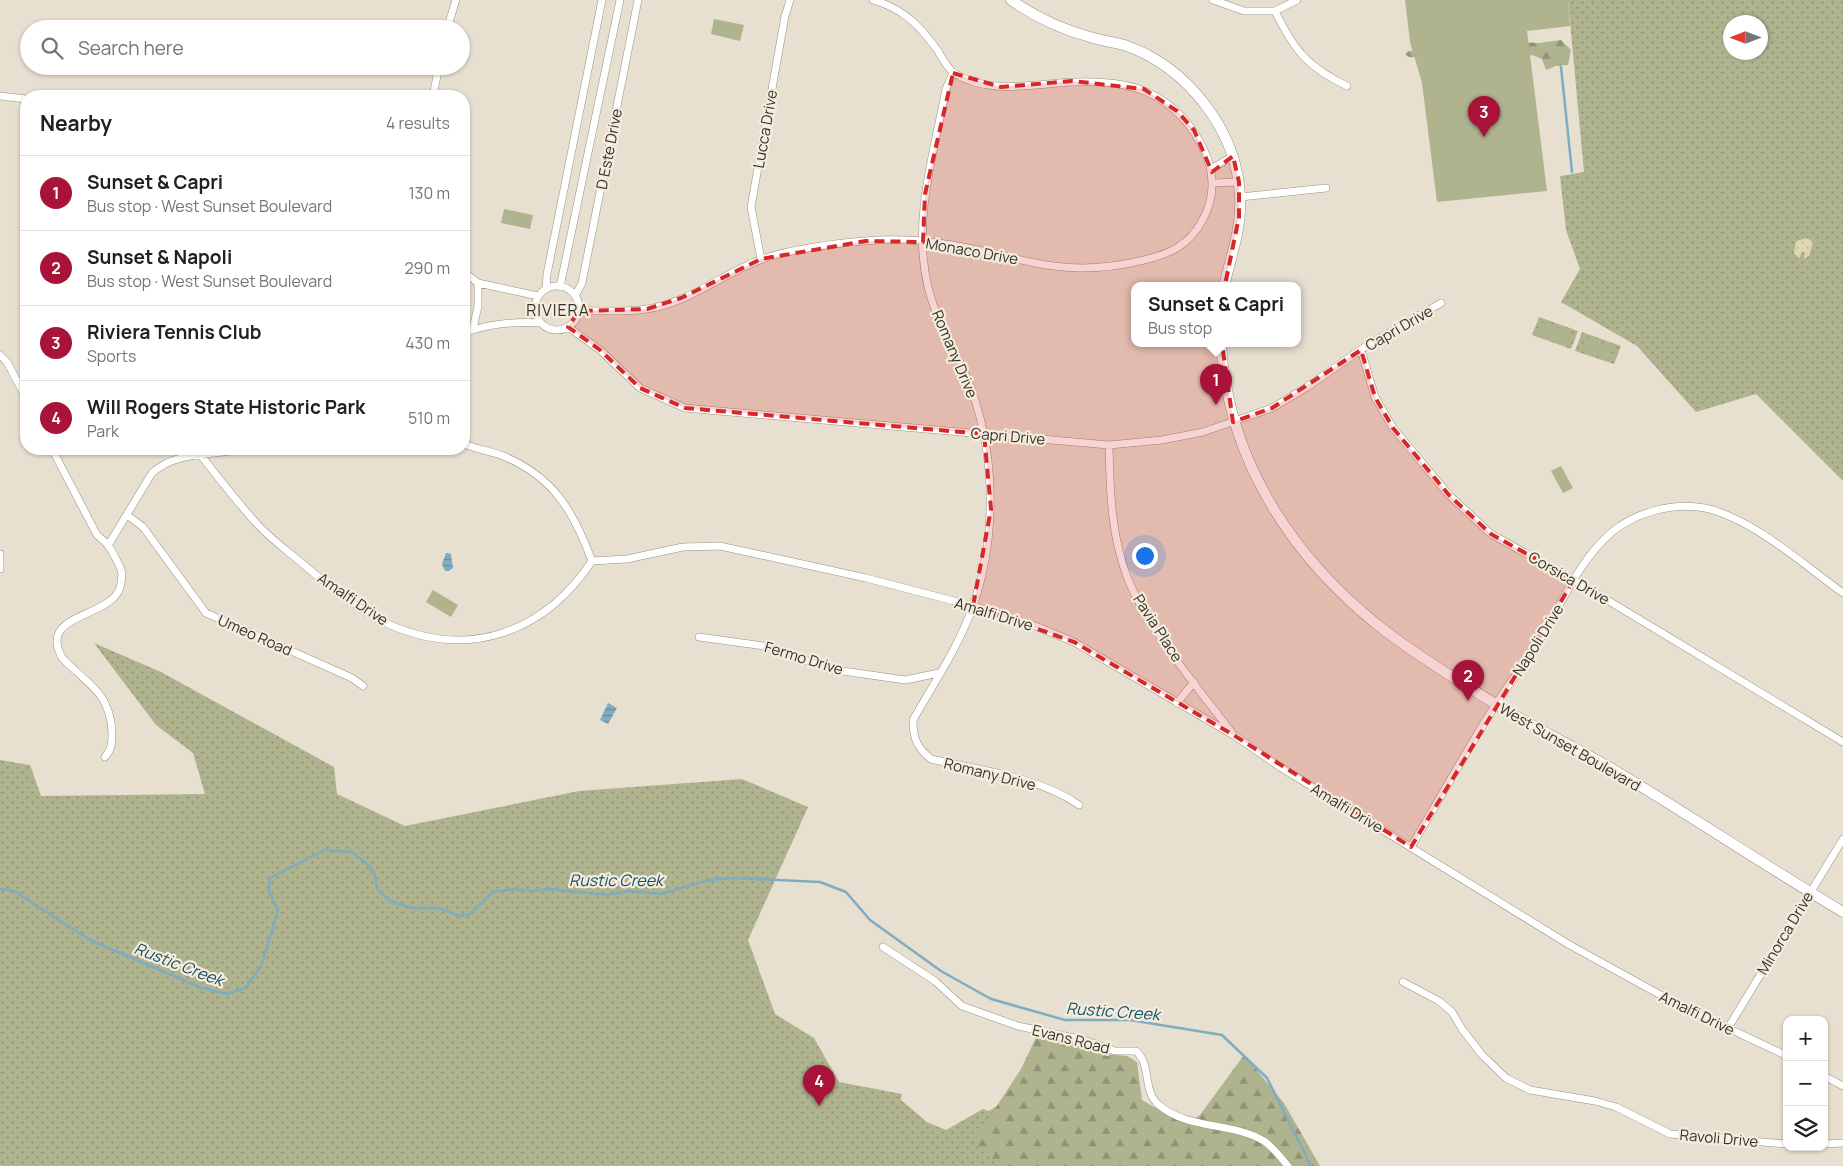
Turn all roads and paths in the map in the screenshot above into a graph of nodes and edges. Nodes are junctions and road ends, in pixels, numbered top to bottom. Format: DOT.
graph roads {
  1 [pos="456,0"];
  2 [pos="602,0"];
  3 [pos="620,0"];
  4 [pos="638,0"];
  5 [pos="790,0"];
  6 [pos="873,0"];
  7 [pos="1011,0"];
  8 [pos="1213,0"];
  9 [pos="1297,0"];
  10 [pos="1275,11"];
  11 [pos="450,20"];
  12 [pos="953,73"];
  13 [pos="437,75"];
  14 [pos="1347,86"];
  15 [pos="434,90"];
  16 [pos="0,96"];
  17 [pos="20,98"];
  18 [pos="1233,156"];
  19 [pos="1211,169"];
  20 [pos="1239,182"];
  21 [pos="1213,183"];
  22 [pos="1326,188"];
  23 [pos="1240,197"];
  24 [pos="923,242"];
  25 [pos="761,259"];
  26 [pos="470,277"];
  27 [pos="1225,282"];
  28 [pos="478,283"];
  29 [pos="560,286"];
  30 [pos="546,289"];
  31 [pos="538,296"];
  32 [pos="575,296"];
  33 [pos="1441,303"];
  34 [pos="579,310"];
  35 [pos="541,323"];
  36 [pos="568,328"];
  37 [pos="473,329"];
  38 [pos="470,330"];
  39 [pos="1221,347"];
  40 [pos="1360,350"];
  41 [pos="0,355"];
  42 [pos="20,386"];
  43 [pos="1233,422"];
  44 [pos="984,434"];
  45 [pos="1109,445"];
  46 [pos="470,446"];
  47 [pos="55,455"];
  48 [pos="187,455"];
  49 [pos="200,455"];
  50 [pos="127,515"];
  51 [pos="109,544"];
  52 [pos="0,554"];
  53 [pos="592,561"];
  54 [pos="0,569"];
  55 [pos="1574,580"];
  56 [pos="1843,593"];
  57 [pos="973,606"];
  58 [pos="698,637"];
  59 [pos="939,673"];
  60 [pos="1194,682"];
  61 [pos="363,686"];
  62 [pos="1177,702"];
  63 [pos="1496,704"];
  64 [pos="1235,736"];
  65 [pos="1843,742"];
  66 [pos="105,757"];
  67 [pos="1079,805"];
  68 [pos="1843,839"];
  69 [pos="1410,847"];
  70 [pos="1810,892"];
  71 [pos="1843,912"];
  72 [pos="883,947"];
  73 [pos="1403,982"];
  74 [pos="1728,1028"];
  75 [pos="1783,1054"];
  76 [pos="1828,1078"];
  77 [pos="1843,1086"];
  78 [pos="1843,1142"];
  79 [pos="1783,1144"];
  80 [pos="1828,1144"];
  81 [pos="1288,1166"];
  1 -- 11 [label="street"];
  2 -- 30 [label="street"];
  3 -- 29 [label="street, D Este Drive"];
  4 -- 32 [label="street, D Este Drive"];
  5 -- 25 [label="street, Lucca Drive"];
  6 -- 12 [label="street"];
  7 -- 18 [label="main road"];
  8 -- 10 [label="street"];
  9 -- 10 [label="street"];
  10 -- 14 [label="street"];
  12 -- 19 [label="street, Monaco Drive"];
  12 -- 24 [label="street, Romany Drive"];
  13 -- 15 [label="street"];
  16 -- 17 [label="street"];
  18 -- 19 [label="street"];
  18 -- 20 [label="main road"];
  19 -- 21 [label="street, Monaco Drive"];
  20 -- 21 [label="street"];
  20 -- 23 [label="main road"];
  21 -- 24 [label="street, Monaco Drive"];
  22 -- 23 [label="street"];
  23 -- 27 [label="main road"];
  24 -- 25 [label="street, Monaco Drive"];
  24 -- 44 [label="street, Romany Drive"];
  25 -- 34 [label="street, Monaco Drive"];
  26 -- 28 [label="street"];
  28 -- 31 [label="street"];
  28 -- 37 [label="street"];
  29 -- 30 [label="street"];
  29 -- 32 [label="street"];
  30 -- 31 [label="street"];
  31 -- 35 [label="street"];
  32 -- 34 [label="street"];
  33 -- 40 [label="street, Capri Drive"];
  34 -- 36 [label="street"];
  35 -- 36 [label="street"];
  35 -- 37 [label="street"];
  36 -- 44 [label="street, Capri Drive"];
  37 -- 38 [label="street"];
  39 -- 43 [label="main road, West Sunset Boulevard"];
  40 -- 43 [label="street, Capri Drive"];
  40 -- 55 [label="street, Corsica Drive"];
  41 -- 42 [label="street"];
  43 -- 45 [label="street, Capri Drive"];
  43 -- 63 [label="main road, West Sunset Boulevard"];
  44 -- 45 [label="street, Capri Drive"];
  44 -- 57 [label="street, Romany Drive"];
  45 -- 60 [label="street, Pavia Place"];
  46 -- 53 [label="street"];
  47 -- 51 [label="street"];
  48 -- 50 [label="street"];
  49 -- 53 [label="street, Amalfi Drive"];
  50 -- 51 [label="street"];
  50 -- 61 [label="street, Umeo Road"];
  51 -- 66 [label="street"];
  52 -- 54 [label="street"];
  53 -- 57 [label="street, Amalfi Drive"];
  55 -- 56 [label="street, Napoli Drive"];
  55 -- 63 [label="street, Napoli Drive"];
  55 -- 65 [label="street, Corsica Drive"];
  57 -- 59 [label="street, Romany Drive"];
  57 -- 62 [label="street, Amalfi Drive"];
  58 -- 59 [label="street, Fermo Drive"];
  59 -- 67 [label="street, Romany Drive"];
  60 -- 62 [label="street"];
  60 -- 64 [label="street, Pavia Place"];
  62 -- 64 [label="street, Amalfi Drive"];
  63 -- 69 [label="street, Napoli Drive"];
  63 -- 70 [label="main road, West Sunset Boulevard"];
  64 -- 69 [label="street, Amalfi Drive"];
  68 -- 70 [label="street, Minorca Drive"];
  69 -- 74 [label="street, Amalfi Drive"];
  70 -- 71 [label="main road, West Sunset Boulevard"];
  70 -- 74 [label="street, Minorca Drive"];
  72 -- 81 [label="street, Evans Road"];
  73 -- 79 [label="street, Ravoli Drive"];
  74 -- 75 [label="street, Amalfi Drive"];
  76 -- 77 [label="street"];
  78 -- 80 [label="street"];
}
